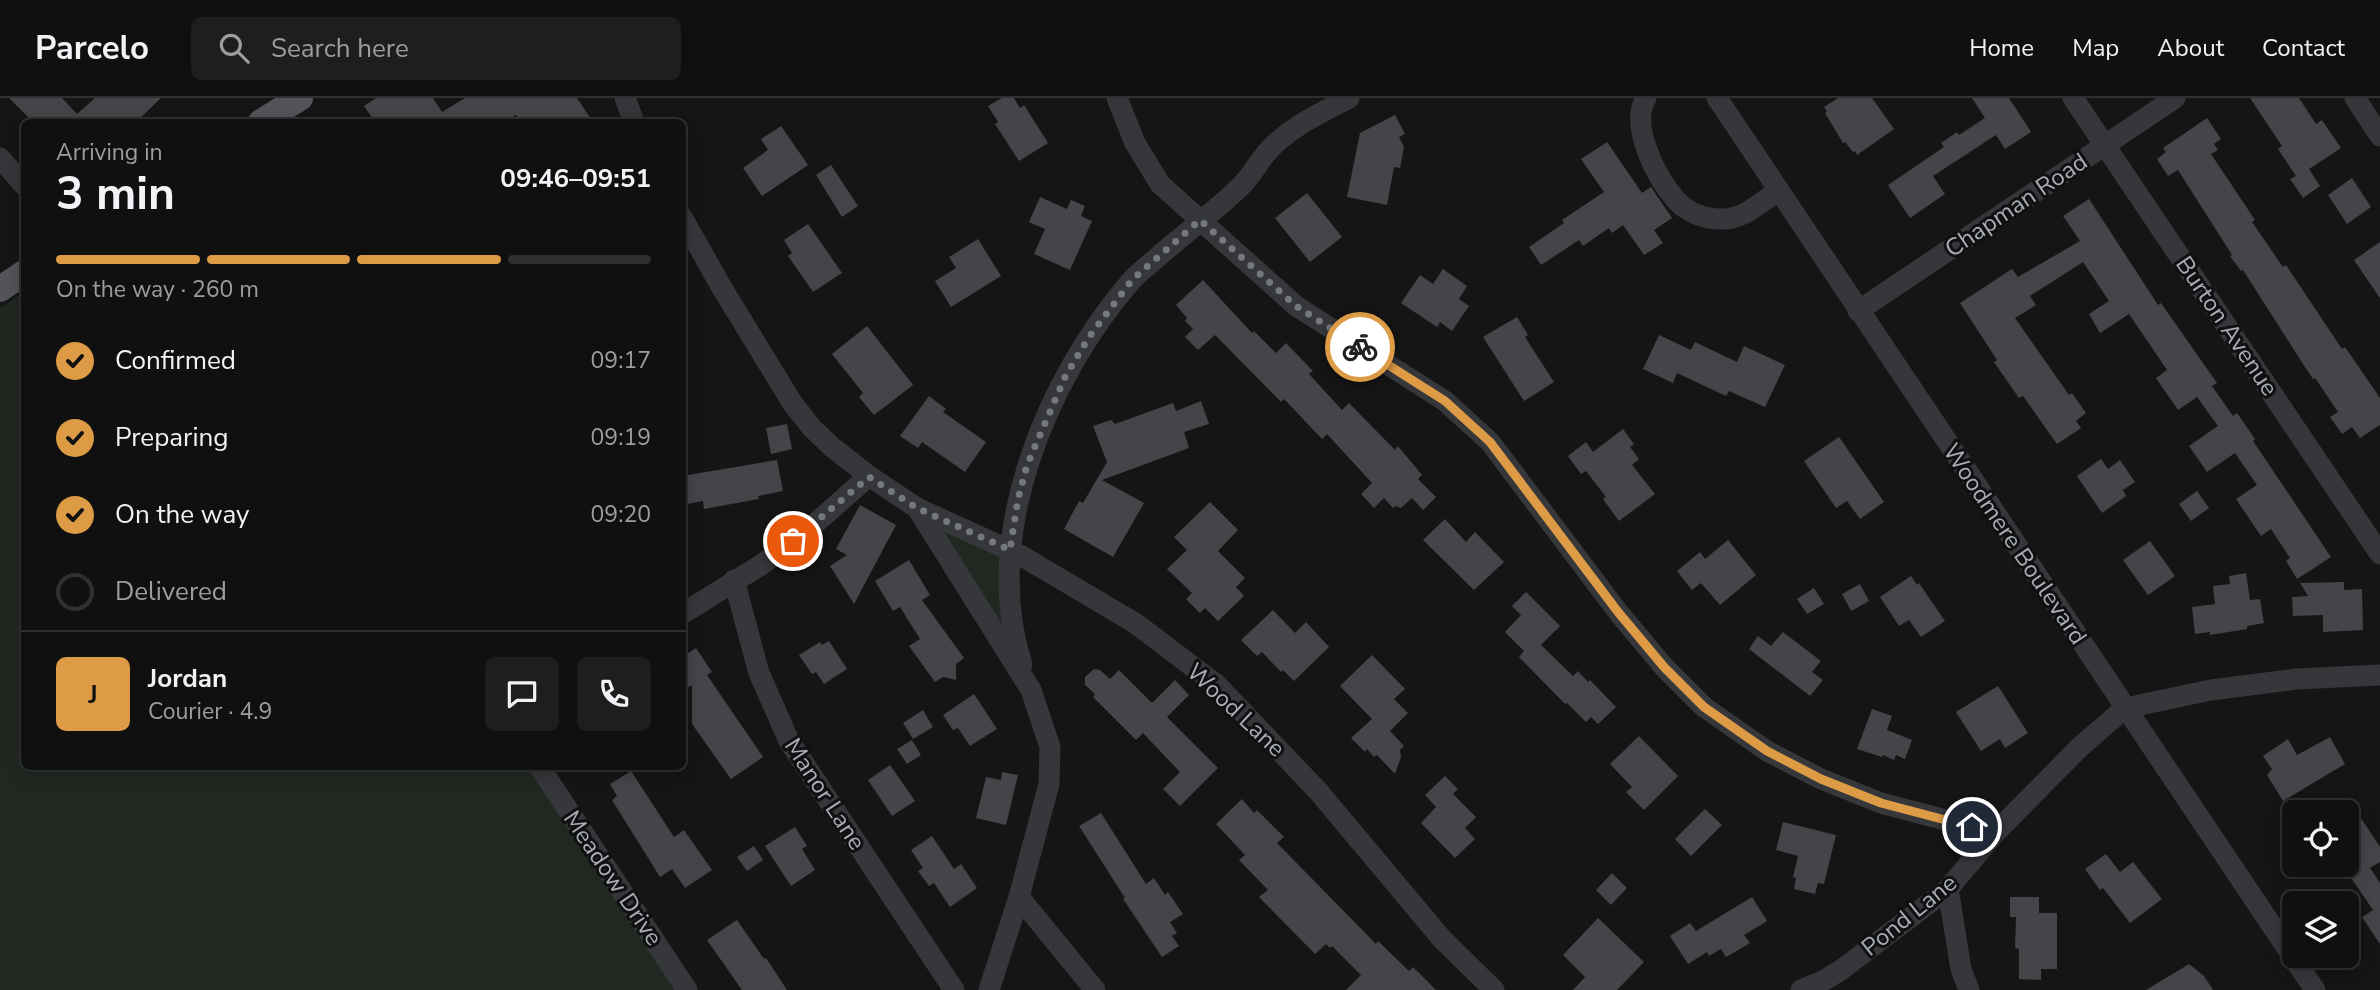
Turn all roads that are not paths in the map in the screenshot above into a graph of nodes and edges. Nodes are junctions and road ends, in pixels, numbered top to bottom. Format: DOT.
graph roads {
  1 [pos="300,98"];
  2 [pos="625,98"];
  3 [pos="1117,98"];
  4 [pos="1349,98"];
  5 [pos="1646,98"];
  6 [pos="1717,98"];
  7 [pos="2073,98"];
  8 [pos="2175,98"];
  9 [pos="2355,98"];
  10 [pos="266,119"];
  11 [pos="633,119"];
  12 [pos="2380,136"];
  13 [pos="2105,145"];
  14 [pos="0,158"];
  15 [pos="21,182"];
  16 [pos="1778,191"];
  17 [pos="1200,220"];
  18 [pos="686,223"];
  19 [pos="21,275"];
  20 [pos="0,289"];
  21 [pos="1858,311"];
  22 [pos="869,477"];
  23 [pos="917,508"];
  24 [pos="1010,550"];
  25 [pos="2380,554"];
  26 [pos="734,580"];
  27 [pos="686,611"];
  28 [pos="2380,675"];
  29 [pos="1031,690"];
  30 [pos="2125,708"];
  31 [pos="542,770"];
  32 [pos="1995,833"];
  33 [pos="1948,889"];
  34 [pos="1019,897"];
  35 [pos="687,990"];
  36 [pos="954,990"];
  37 [pos="989,990"];
  38 [pos="1095,990"];
  39 [pos="1494,990"];
  40 [pos="1801,990"];
  41 [pos="1969,990"];
  42 [pos="2315,990"];
  1 -- 10 [label="main road"];
  2 -- 11 [label="street"];
  3 -- 17 [label="street"];
  4 -- 17 [label="street"];
  5 -- 16 [label="street"];
  6 -- 16 [label="street, Woodmere Boulevard"];
  7 -- 13 [label="street, Burton Avenue"];
  8 -- 13 [label="street, Chapman Road"];
  9 -- 12 [label="street"];
  13 -- 21 [label="street, Chapman Road"];
  13 -- 25 [label="street, Burton Avenue"];
  14 -- 15 [label="street"];
  16 -- 21 [label="street, Woodmere Boulevard"];
  17 -- 24 [label="street"];
  17 -- 32 [label="street"];
  18 -- 22 [label="street, Wood Lane"];
  19 -- 20 [label="main road"];
  21 -- 30 [label="street, Woodmere Boulevard"];
  22 -- 23 [label="street, Wood Lane"];
  22 -- 26 [label="street"];
  23 -- 24 [label="street, Wood Lane"];
  23 -- 29 [label="street"];
  24 -- 29 [label="street"];
  24 -- 39 [label="street, Wood Lane"];
  26 -- 27 [label="street"];
  26 -- 36 [label="street, Manor Lane"];
  28 -- 30 [label="street"];
  29 -- 34 [label="street"];
  30 -- 32 [label="street, Pond Lane"];
  30 -- 42 [label="street, Woodmere Boulevard"];
  31 -- 35 [label="street, Meadow Drive"];
  32 -- 33 [label="street, Pond Lane"];
  33 -- 40 [label="street, Pond Lane"];
  33 -- 41 [label="street"];
  34 -- 37 [label="street"];
  34 -- 38 [label="street"];
}
